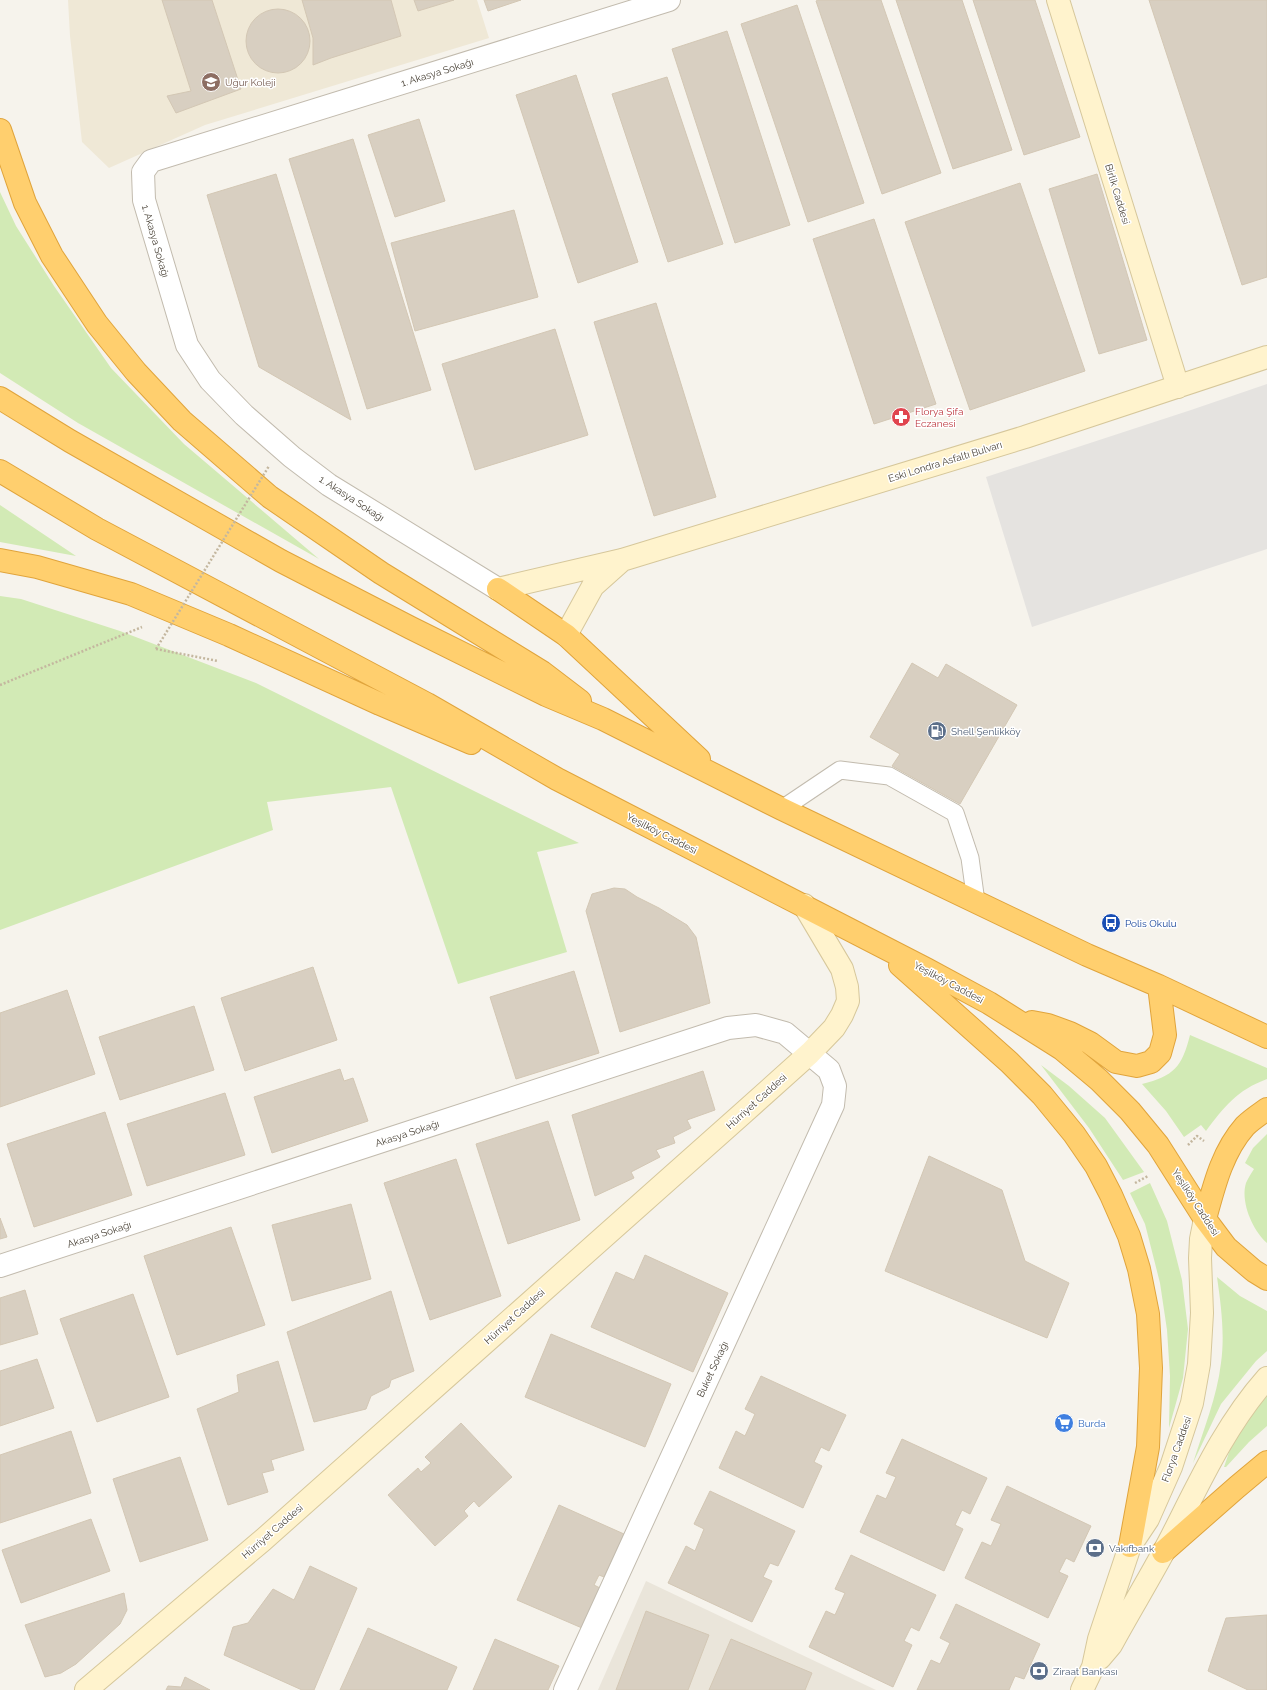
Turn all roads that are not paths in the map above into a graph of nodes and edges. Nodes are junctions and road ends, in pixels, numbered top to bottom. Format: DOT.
graph roads {
  1 [pos="670,0"];
  2 [pos="1058,0"];
  3 [pos="0,130"];
  4 [pos="1267,357"];
  5 [pos="1178,387"];
  6 [pos="0,398"];
  7 [pos="0,471"];
  8 [pos="0,560"];
  9 [pos="622,560"];
  10 [pos="498,589"];
  11 [pos="566,635"];
  12 [pos="603,719"];
  13 [pos="717,777"];
  14 [pos="557,779"];
  15 [pos="782,809"];
  16 [pos="976,902"];
  17 [pos="804,905"];
  18 [pos="877,944"];
  19 [pos="1159,986"];
  20 [pos="1014,1018"];
  21 [pos="1267,1037"];
  22 [pos="810,1053"];
  23 [pos="1267,1109"];
  24 [pos="1205,1219"];
  25 [pos="0,1266"];
  26 [pos="1267,1279"];
  27 [pos="1267,1378"];
  28 [pos="1267,1462"];
  29 [pos="1130,1546"];
  30 [pos="1163,1552"];
  31 [pos="1093,1666"];
  32 [pos="86,1690"];
  33 [pos="565,1690"];
  34 [pos="1082,1690"];
  1 -- 10 [label="street, 1. Akasya Sokağı"];
  2 -- 5 [label="main road, Birlik Caddesi"];
  3 -- 12 [label="highway"];
  4 -- 5 [label="main road, Eski Londra Asfaltı Bulvarı"];
  5 -- 9 [label="main road, Eski Londra Asfaltı Bulvarı"];
  6 -- 12 [label="highway"];
  7 -- 14 [label="highway"];
  8 -- 14 [label="highway"];
  9 -- 10 [label="main road, Eski Londra Asfaltı Bulvarı"];
  9 -- 11 [label="main road"];
  10 -- 11 [label="highway"];
  11 -- 13 [label="highway"];
  12 -- 13 [label="highway"];
  13 -- 15 [label="highway"];
  14 -- 17 [label="highway, Yeşilköy Caddesi"];
  15 -- 16 [label="highway"];
  15 -- 16 [label="lane"];
  16 -- 19 [label="highway"];
  17 -- 18 [label="highway, Yeşilköy Caddesi"];
  17 -- 22 [label="main road, Hürriyet Caddesi"];
  18 -- 20 [label="highway, Yeşilköy Caddesi"];
  18 -- 29 [label="highway"];
  19 -- 20 [label="highway"];
  19 -- 21 [label="highway"];
  20 -- 24 [label="highway, Yeşilköy Caddesi"];
  22 -- 25 [label="street, Akasya Sokağı"];
  22 -- 32 [label="main road, Hürriyet Caddesi"];
  22 -- 33 [label="street, Buket Sokağı"];
  23 -- 24 [label="highway"];
  24 -- 26 [label="highway, Yeşilköy Caddesi"];
  24 -- 29 [label="main road, Florya Caddesi"];
  27 -- 30 [label="main road, Florya Caddesi"];
  28 -- 30 [label="highway"];
  29 -- 31 [label="main road, Florya Caddesi"];
  30 -- 31 [label="main road, Florya Caddesi"];
  31 -- 34 [label="main road, Florya Caddesi"];
}
